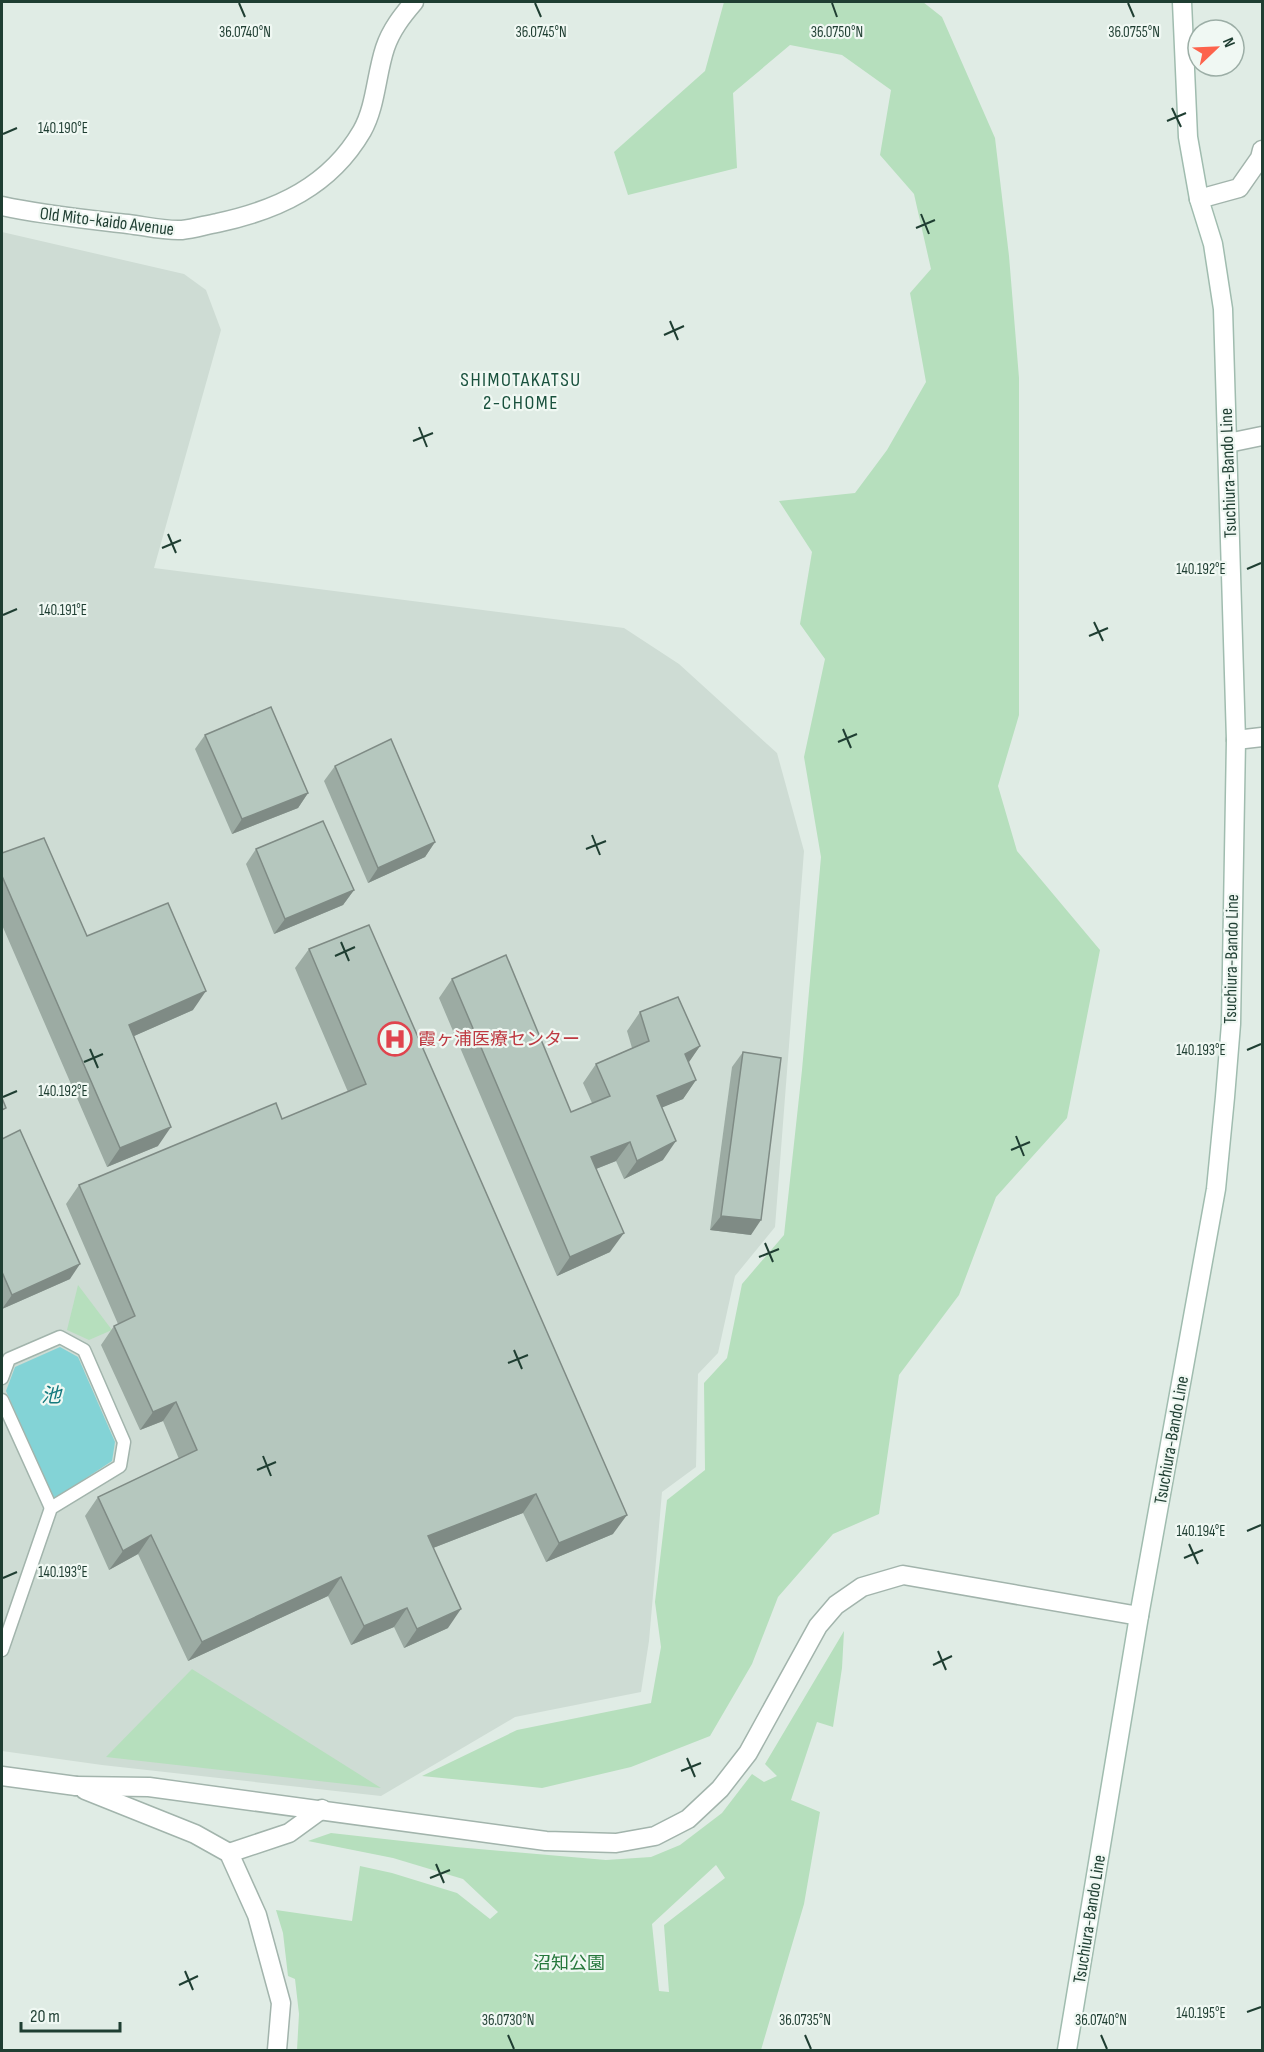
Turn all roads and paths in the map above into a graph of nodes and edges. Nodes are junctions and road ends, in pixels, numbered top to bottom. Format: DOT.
graph roads {
  1 [pos="414,2"];
  2 [pos="1182,2"];
  3 [pos="1263,150"];
  4 [pos="1199,199"];
  5 [pos="2,206"];
  6 [pos="1263,436"];
  7 [pos="1228,443"];
  8 [pos="1263,737"];
  9 [pos="1236,740"];
  10 [pos="2,1378"];
  11 [pos="2,1400"];
  12 [pos="51,1508"];
  13 [pos="1139,1616"];
  14 [pos="2,1650"];
  15 [pos="2,1776"];
  16 [pos="76,1786"];
  17 [pos="322,1809"];
  18 [pos="229,1853"];
  19 [pos="277,2050"];
  20 [pos="1067,2050"];
  1 -- 5 [label="street, Old Mito-kaido Avenue"];
  2 -- 4 [label="street, Tsuchiura-Bando Line"];
  3 -- 4 [label="street"];
  4 -- 7 [label="street, Tsuchiura-Bando Line"];
  6 -- 7 [label="street"];
  7 -- 9 [label="street, Tsuchiura-Bando Line"];
  8 -- 9 [label="street"];
  9 -- 13 [label="street, Tsuchiura-Bando Line"];
  10 -- 12 [label="lane"];
  11 -- 12 [label="lane"];
  12 -- 14 [label="lane"];
  13 -- 17 [label="street"];
  13 -- 20 [label="street, Tsuchiura-Bando Line"];
  15 -- 16 [label="street"];
  16 -- 17 [label="street"];
  16 -- 18 [label="street"];
  17 -- 18 [label="street"];
  18 -- 19 [label="street"];
}
